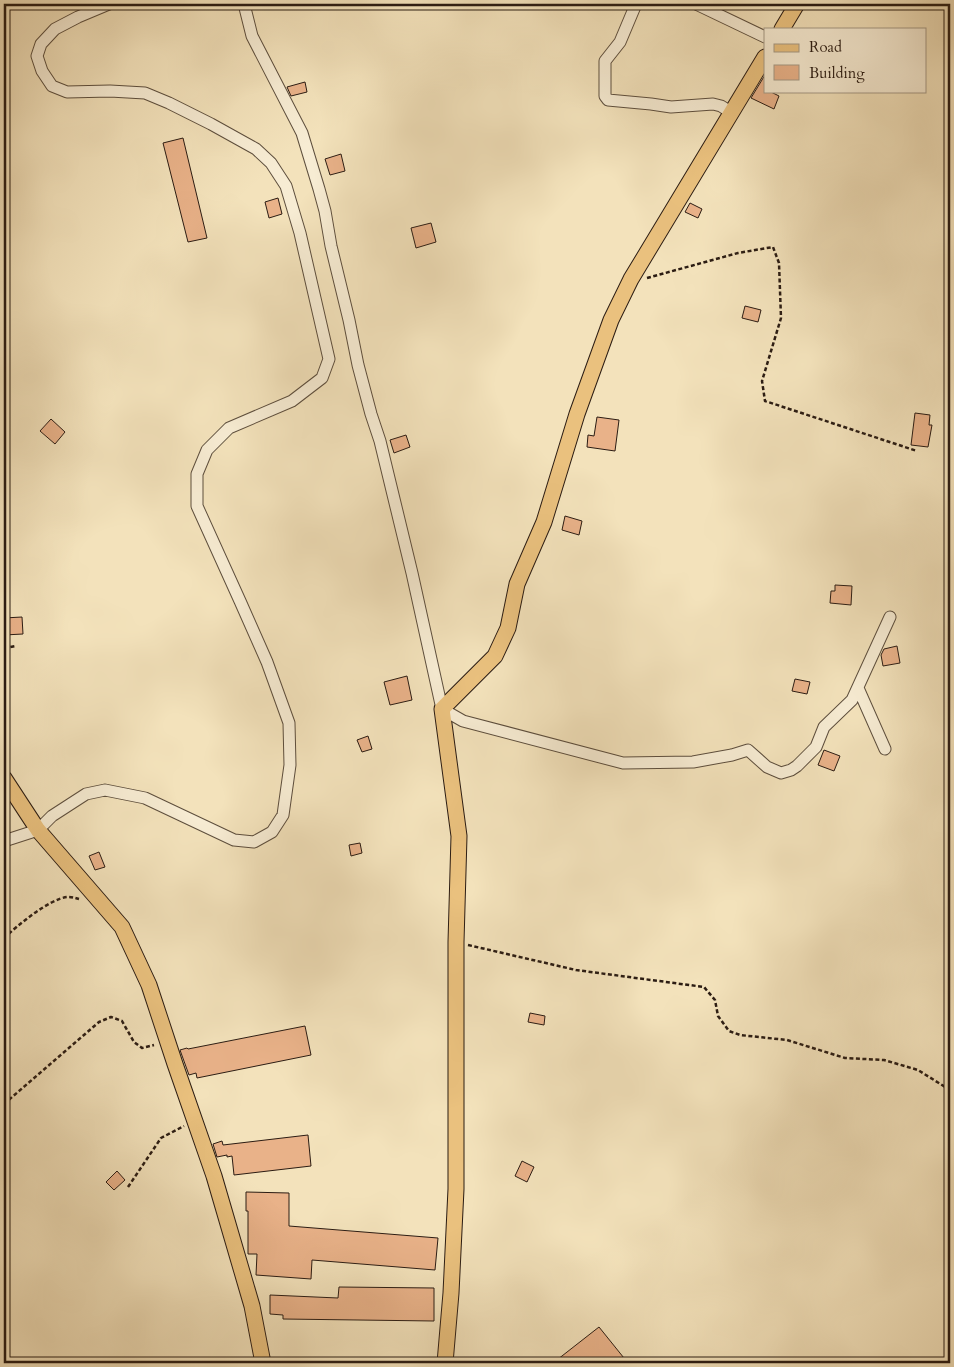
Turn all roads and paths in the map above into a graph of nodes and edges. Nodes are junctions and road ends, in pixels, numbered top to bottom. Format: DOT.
graph roads {
  1 [pos="109,4"];
  2 [pos="244,4"];
  3 [pos="636,4"];
  4 [pos="696,4"];
  5 [pos="797,4"];
  6 [pos="783,28"];
  7 [pos="764,36"];
  8 [pos="764,59"];
  9 [pos="732,113"];
  10 [pos="629,283"];
  11 [pos="917,452"];
  12 [pos="890,617"];
  13 [pos="16,646"];
  14 [pos="4,648"];
  15 [pos="858,688"];
  16 [pos="442,709"];
  17 [pos="885,748"];
  18 [pos="4,778"];
  19 [pos="38,830"];
  20 [pos="4,841"];
  21 [pos="105,907"];
  22 [pos="4,938"];
  23 [pos="456,942"];
  24 [pos="168,1042"];
  25 [pos="950,1090"];
  26 [pos="4,1104"];
  27 [pos="195,1121"];
  28 [pos="128,1187"];
  29 [pos="264,1363"];
  30 [pos="445,1363"];
  1 -- 19 [label="street"];
  2 -- 16 [label="street"];
  3 -- 9 [label="street"];
  4 -- 7 [label="street"];
  5 -- 6 [label="main road"];
  8 -- 9 [label="main road"];
  9 -- 10 [label="main road"];
  10 -- 11 [label="path"];
  10 -- 16 [label="main road"];
  12 -- 15 [label="street"];
  13 -- 14 [label="path"];
  15 -- 16 [label="street"];
  15 -- 17 [label="street"];
  16 -- 23 [label="main road"];
  18 -- 19 [label="main road"];
  19 -- 20 [label="street"];
  19 -- 21 [label="main road"];
  21 -- 22 [label="path"];
  21 -- 24 [label="main road"];
  23 -- 25 [label="path"];
  23 -- 30 [label="main road"];
  24 -- 26 [label="path"];
  24 -- 27 [label="main road"];
  27 -- 28 [label="path"];
  27 -- 29 [label="main road"];
}
